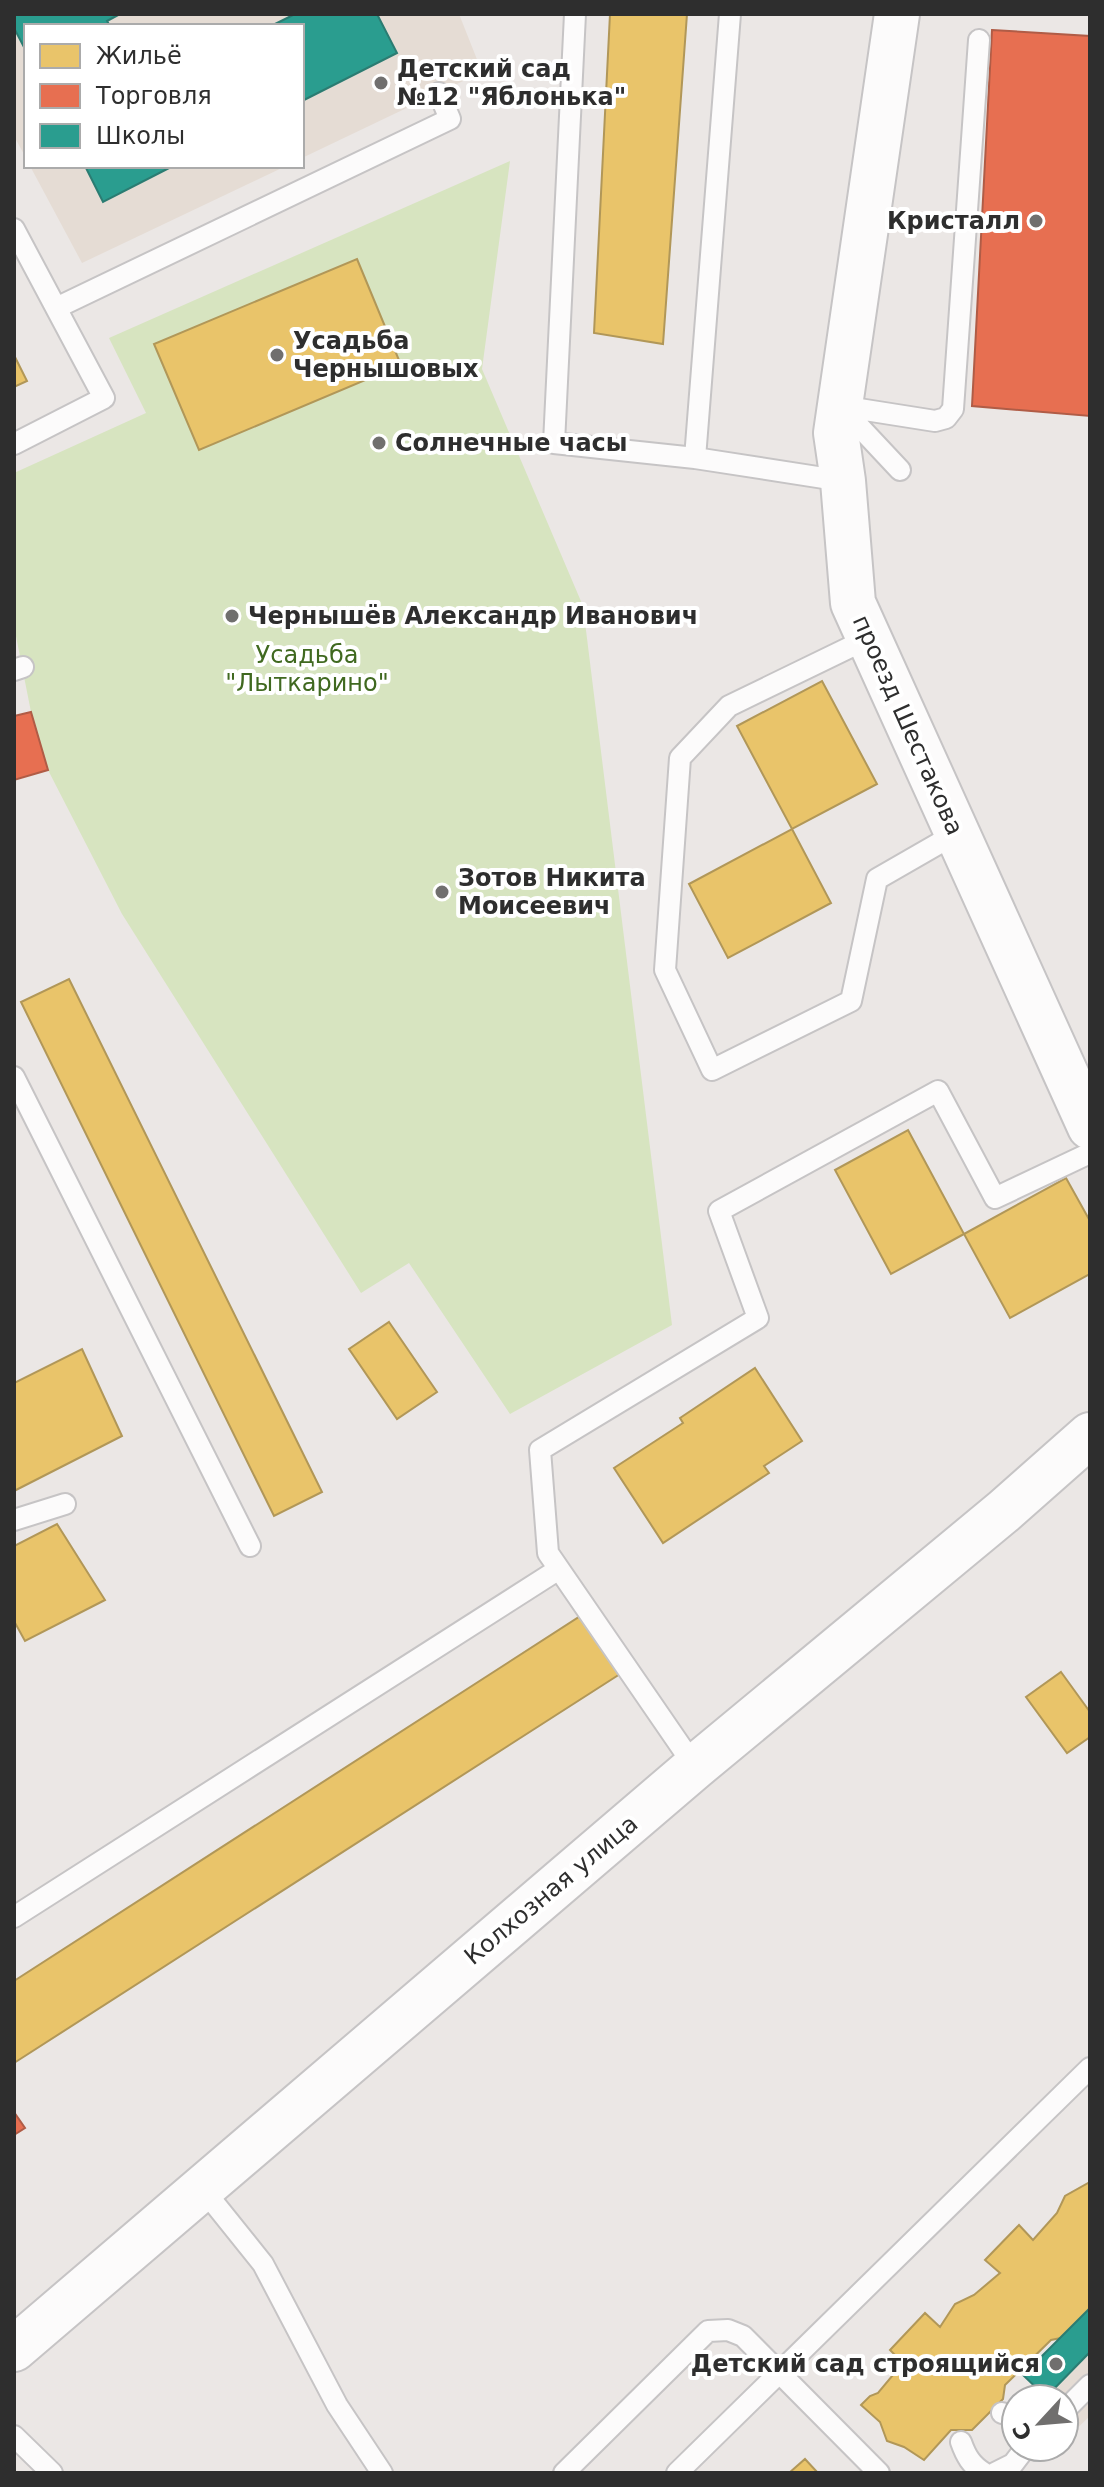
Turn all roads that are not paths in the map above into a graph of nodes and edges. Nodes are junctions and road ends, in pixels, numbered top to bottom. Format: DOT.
graph roads {
  1 [pos="575,14"];
  2 [pos="730,14"];
  3 [pos="897,14"];
  4 [pos="979,40"];
  5 [pos="439,93"];
  6 [pos="14,229"];
  7 [pos="56,308"];
  8 [pos="840,406"];
  9 [pos="14,444"];
  10 [pos="695,458"];
  11 [pos="900,470"];
  12 [pos="843,481"];
  13 [pos="869,638"];
  14 [pos="957,833"];
  15 [pos="14,1077"];
  16 [pos="1090,1127"];
  17 [pos="1090,1153"];
  18 [pos="1090,1435"];
  19 [pos="65,1504"];
  20 [pos="14,1520"];
  21 [pos="250,1546"];
  22 [pos="559,1569"];
  23 [pos="695,1767"];
  24 [pos="14,1917"];
  25 [pos="1090,2068"];
  26 [pos="202,2188"];
  27 [pos="14,2349"];
  28 [pos="780,2372"];
  29 [pos="14,2436"];
  30 [pos="961,2442"];
  31 [pos="1014,2463"];
  32 [pos="52,2473"];
  33 [pos="382,2473"];
  34 [pos="564,2473"];
  35 [pos="677,2473"];
  36 [pos="879,2473"];
  37 [pos="984,2473"];
  38 [pos="995,2473"];
  1 -- 10 [label="lane"];
  2 -- 10 [label="lane"];
  3 -- 8 [label="street, проезд Шестакова"];
  4 -- 8 [label="lane"];
  5 -- 7 [label="lane"];
  6 -- 7 [label="lane"];
  7 -- 9 [label="lane"];
  8 -- 11 [label="lane"];
  8 -- 12 [label="street, проезд Шестакова"];
  10 -- 12 [label="lane"];
  12 -- 13 [label="street, проезд Шестакова"];
  13 -- 14 [label="street, проезд Шестакова"];
  13 -- 14 [label="lane"];
  14 -- 16 [label="street, проезд Шестакова"];
  15 -- 21 [label="lane"];
  17 -- 22 [label="lane"];
  18 -- 23 [label="street, Колхозная улица"];
  19 -- 20 [label="lane"];
  22 -- 23 [label="lane"];
  22 -- 24 [label="lane"];
  23 -- 26 [label="street, Колхозная улица"];
  25 -- 28 [label="lane"];
  26 -- 27 [label="street, Колхозная улица"];
  26 -- 33 [label="lane"];
  28 -- 34 [label="lane"];
  28 -- 35 [label="lane"];
  28 -- 36 [label="lane"];
  29 -- 32 [label="lane"];
  30 -- 37 [label="lane"];
  31 -- 38 [label="lane"];
}
